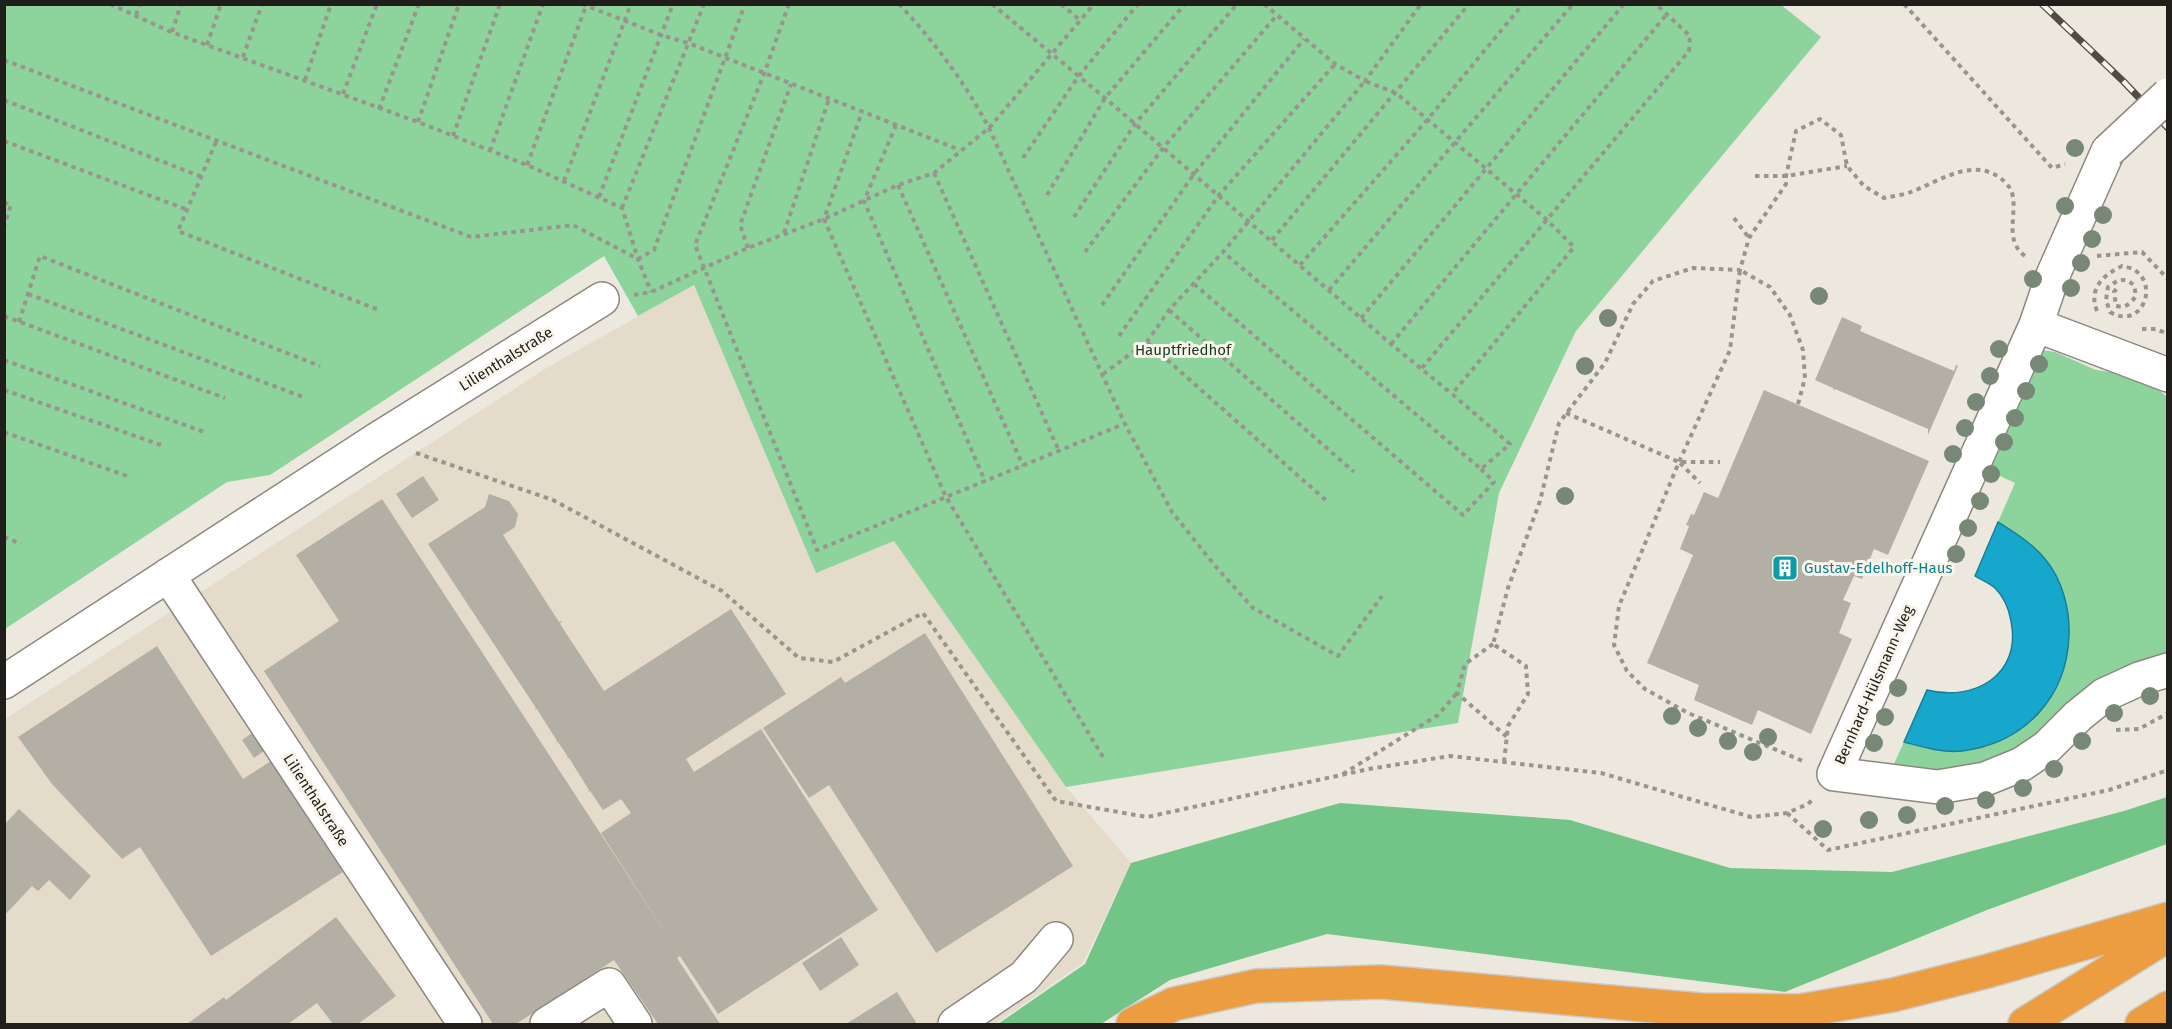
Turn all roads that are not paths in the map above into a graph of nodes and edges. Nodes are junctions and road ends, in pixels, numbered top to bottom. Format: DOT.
graph roads {
  1 [pos="2168,95"];
  2 [pos="602,299"];
  3 [pos="2036,325"];
  4 [pos="2168,375"];
  5 [pos="168,575"];
  6 [pos="2168,670"];
  7 [pos="4,682"];
  8 [pos="2168,919"];
  9 [pos="2168,935"];
  10 [pos="1056,939"];
  11 [pos="2168,1008"];
  12 [pos="465,1024"];
  13 [pos="547,1024"];
  14 [pos="635,1024"];
  15 [pos="955,1024"];
  16 [pos="1133,1024"];
  17 [pos="2025,1024"];
  18 [pos="2142,1024"];
  1 -- 3 [label="street, Bernhard-Hülsmann-Weg, bridge"];
  2 -- 5 [label="street, Lilienthalstraße"];
  3 -- 4 [label="street"];
  3 -- 6 [label="street, Bernhard-Hülsmann-Weg"];
  5 -- 7 [label="street, Lilienthalstraße"];
  5 -- 12 [label="street, Lilienthalstraße"];
  8 -- 16 [label="highway"];
  9 -- 17 [label="highway"];
  10 -- 15 [label="street"];
  11 -- 18 [label="highway"];
  13 -- 14 [label="street"];
}
